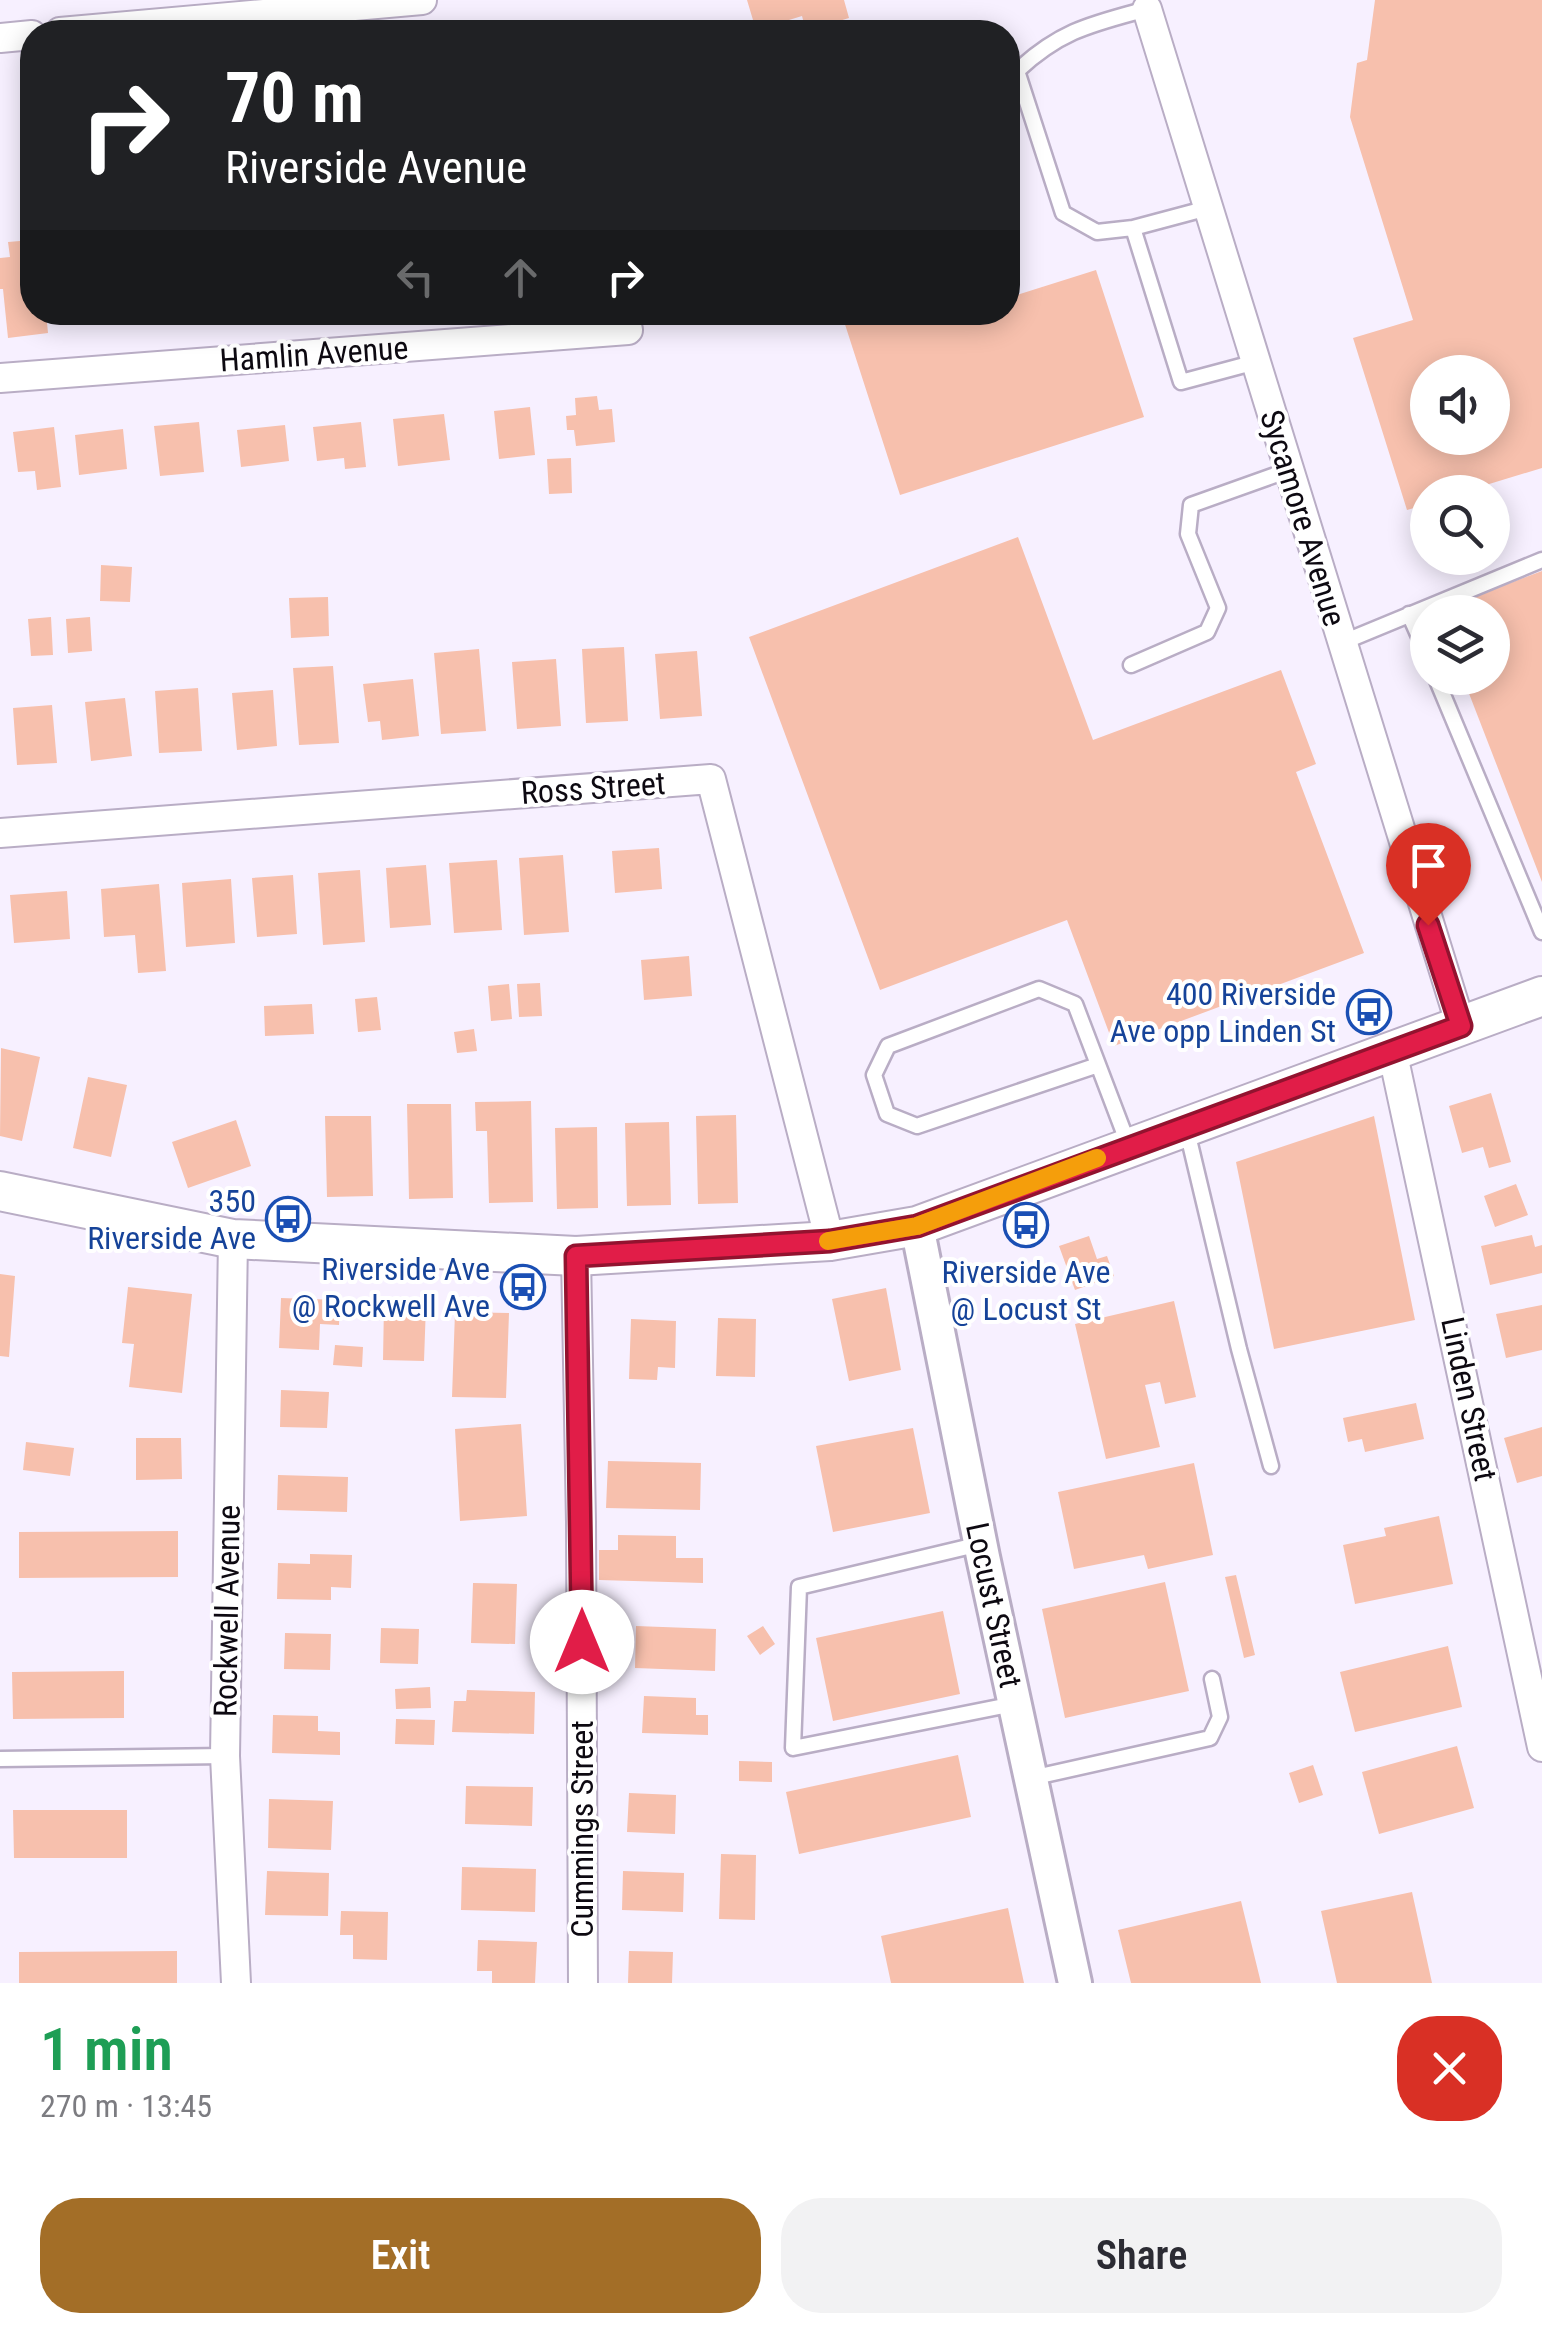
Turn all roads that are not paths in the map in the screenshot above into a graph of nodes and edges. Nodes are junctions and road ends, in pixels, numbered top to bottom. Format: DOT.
graph roads {
  1 [pos="422,0"];
  2 [pos="1142,4"];
  3 [pos="196,20"];
  4 [pos="1020,68"];
  5 [pos="1020,80"];
  6 [pos="1208,208"];
  7 [pos="1133,228"];
  8 [pos="628,330"];
  9 [pos="1256,362"];
  10 [pos="0,378"];
  11 [pos="1289,470"];
  12 [pos="1542,560"];
  13 [pos="1409,614"];
  14 [pos="1342,643"];
  15 [pos="1130,665"];
  16 [pos="1443,695"];
  17 [pos="0,833"];
  18 [pos="1538,910"];
  19 [pos="1542,932"];
  20 [pos="1542,996"];
  21 [pos="1461,1026"];
  22 [pos="1392,1050"];
  23 [pos="1098,1066"];
  24 [pos="1186,1126"];
  25 [pos="1129,1146"];
  26 [pos="0,1190"];
  27 [pos="917,1226"];
  28 [pos="233,1239"];
  29 [pos="830,1241"];
  30 [pos="576,1256"];
  31 [pos="1271,1466"];
  32 [pos="980,1544"];
  33 [pos="1212,1678"];
  34 [pos="1014,1704"];
  35 [pos="1542,1747"];
  36 [pos="225,1756"];
  37 [pos="0,1759"];
  38 [pos="1030,1778"];
  39 [pos="236,1983"];
  40 [pos="583,1983"];
  41 [pos="1075,1983"];
  1 -- 3 [label="street"];
  2 -- 4 [label="lane"];
  2 -- 6 [label="street, Sycamore Avenue"];
  5 -- 7 [label="lane"];
  6 -- 7 [label="lane"];
  6 -- 9 [label="street, Sycamore Avenue"];
  7 -- 9 [label="lane"];
  8 -- 10 [label="street, Hamlin Avenue"];
  9 -- 11 [label="street, Sycamore Avenue"];
  11 -- 14 [label="street, Sycamore Avenue"];
  11 -- 15 [label="lane"];
  12 -- 13 [label="lane"];
  13 -- 14 [label="lane"];
  14 -- 21 [label="street, Sycamore Avenue"];
  16 -- 18 [label="lane"];
  17 -- 29 [label="street, Ross Street"];
  18 -- 19 [label="lane"];
  20 -- 21 [label="main road"];
  21 -- 22 [label="main road"];
  22 -- 24 [label="main road"];
  22 -- 35 [label="street, Linden Street"];
  23 -- 23 [label="lane"];
  23 -- 25 [label="lane"];
  24 -- 25 [label="main road"];
  24 -- 31 [label="lane"];
  25 -- 27 [label="main road"];
  26 -- 28 [label="main road"];
  27 -- 29 [label="main road"];
  27 -- 32 [label="street, Locust Street"];
  28 -- 30 [label="main road"];
  28 -- 36 [label="street, Rockwell Avenue"];
  29 -- 30 [label="main road"];
  30 -- 40 [label="street, Cummings Street"];
  32 -- 34 [label="street, Locust Street"];
  32 -- 34 [label="lane"];
  33 -- 38 [label="lane"];
  34 -- 38 [label="street, Locust Street"];
  36 -- 37 [label="lane"];
  36 -- 39 [label="street, Rockwell Avenue"];
  38 -- 41 [label="street, Locust Street"];
}
